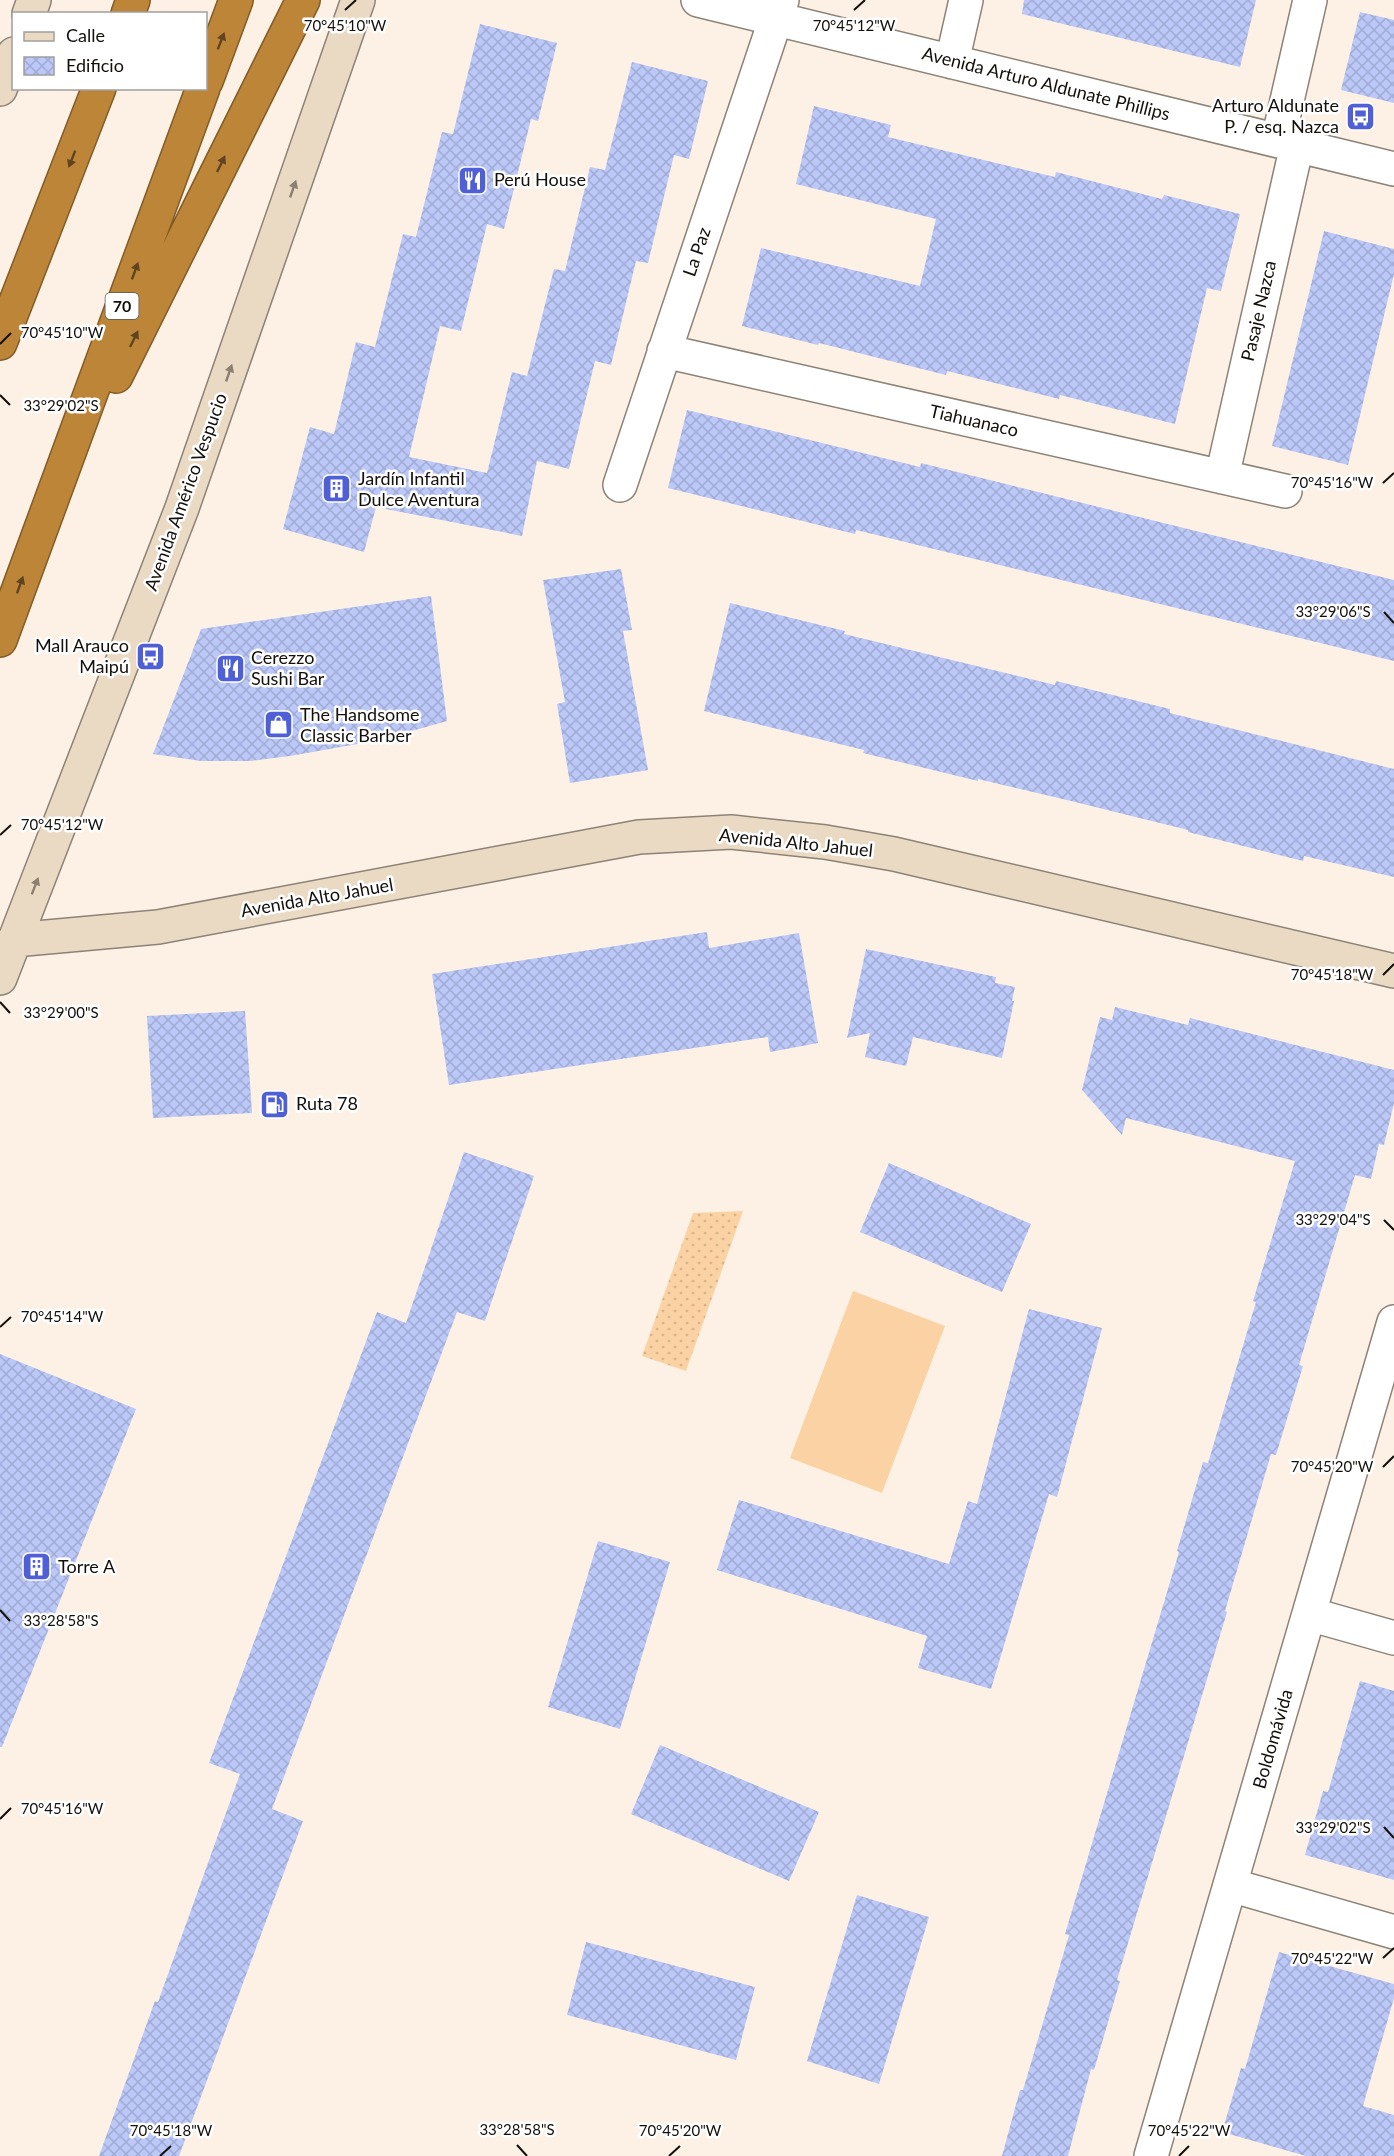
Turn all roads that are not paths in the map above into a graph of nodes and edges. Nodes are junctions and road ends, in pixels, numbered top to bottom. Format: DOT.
graph roads {
  1 [pos="236,0"];
  2 [pos="303,0"];
  3 [pos="358,0"];
  4 [pos="698,0"];
  5 [pos="966,0"];
  6 [pos="1310,0"];
  7 [pos="779,10"];
  8 [pos="12,59"];
  9 [pos="952,62"];
  10 [pos="207,78"];
  11 [pos="0,89"];
  12 [pos="98,90"];
  13 [pos="202,90"];
  14 [pos="1288,143"];
  15 [pos="1394,169"];
  16 [pos="0,343"];
  17 [pos="664,351"];
  18 [pos="1222,477"];
  19 [pos="620,485"];
  20 [pos="1285,491"];
  21 [pos="43,523"];
  22 [pos="0,640"];
  23 [pos="14,940"];
  24 [pos="1394,971"];
  25 [pos="0,978"];
  26 [pos="1392,1336"];
  27 [pos="1309,1614"];
  28 [pos="1394,1638"];
  29 [pos="1230,1885"];
  30 [pos="1394,1932"];
  31 [pos="1151,2156"];
  10 -- 1 [label="highway, one-way"];
  21 -- 2 [label="highway, one-way"];
  23 -- 3 [label="street, Avenida Américo Vespucio, one-way"];
  4 -- 7 [label="street, Avenida Arturo Aldunate Phillips"];
  5 -- 9 [label="street"];
  6 -- 14 [label="street, Pasaje Nazca"];
  7 -- 9 [label="street, Avenida Arturo Aldunate Phillips"];
  7 -- 17 [label="street, La Paz"];
  8 -- 11 [label="street"];
  9 -- 14 [label="street, Avenida Arturo Aldunate Phillips"];
  12 -- 16 [label="highway, one-way"];
  21 -- 13 [label="highway, 70, one-way"];
  14 -- 15 [label="street, Avenida Arturo Aldunate Phillips"];
  14 -- 18 [label="street, Pasaje Nazca"];
  17 -- 18 [label="street, Tiahuanaco"];
  17 -- 19 [label="street, La Paz"];
  18 -- 20 [label="street, Tiahuanaco"];
  22 -- 21 [label="highway, 70, one-way"];
  23 -- 24 [label="street, Avenida Alto Jahuel"];
  23 -- 25 [label="street, Avenida Américo Vespucio"];
  26 -- 27 [label="street, Boldomávida"];
  27 -- 28 [label="street"];
  27 -- 29 [label="street, Boldomávida"];
  29 -- 30 [label="street"];
  29 -- 31 [label="street, Boldomávida"];
}
